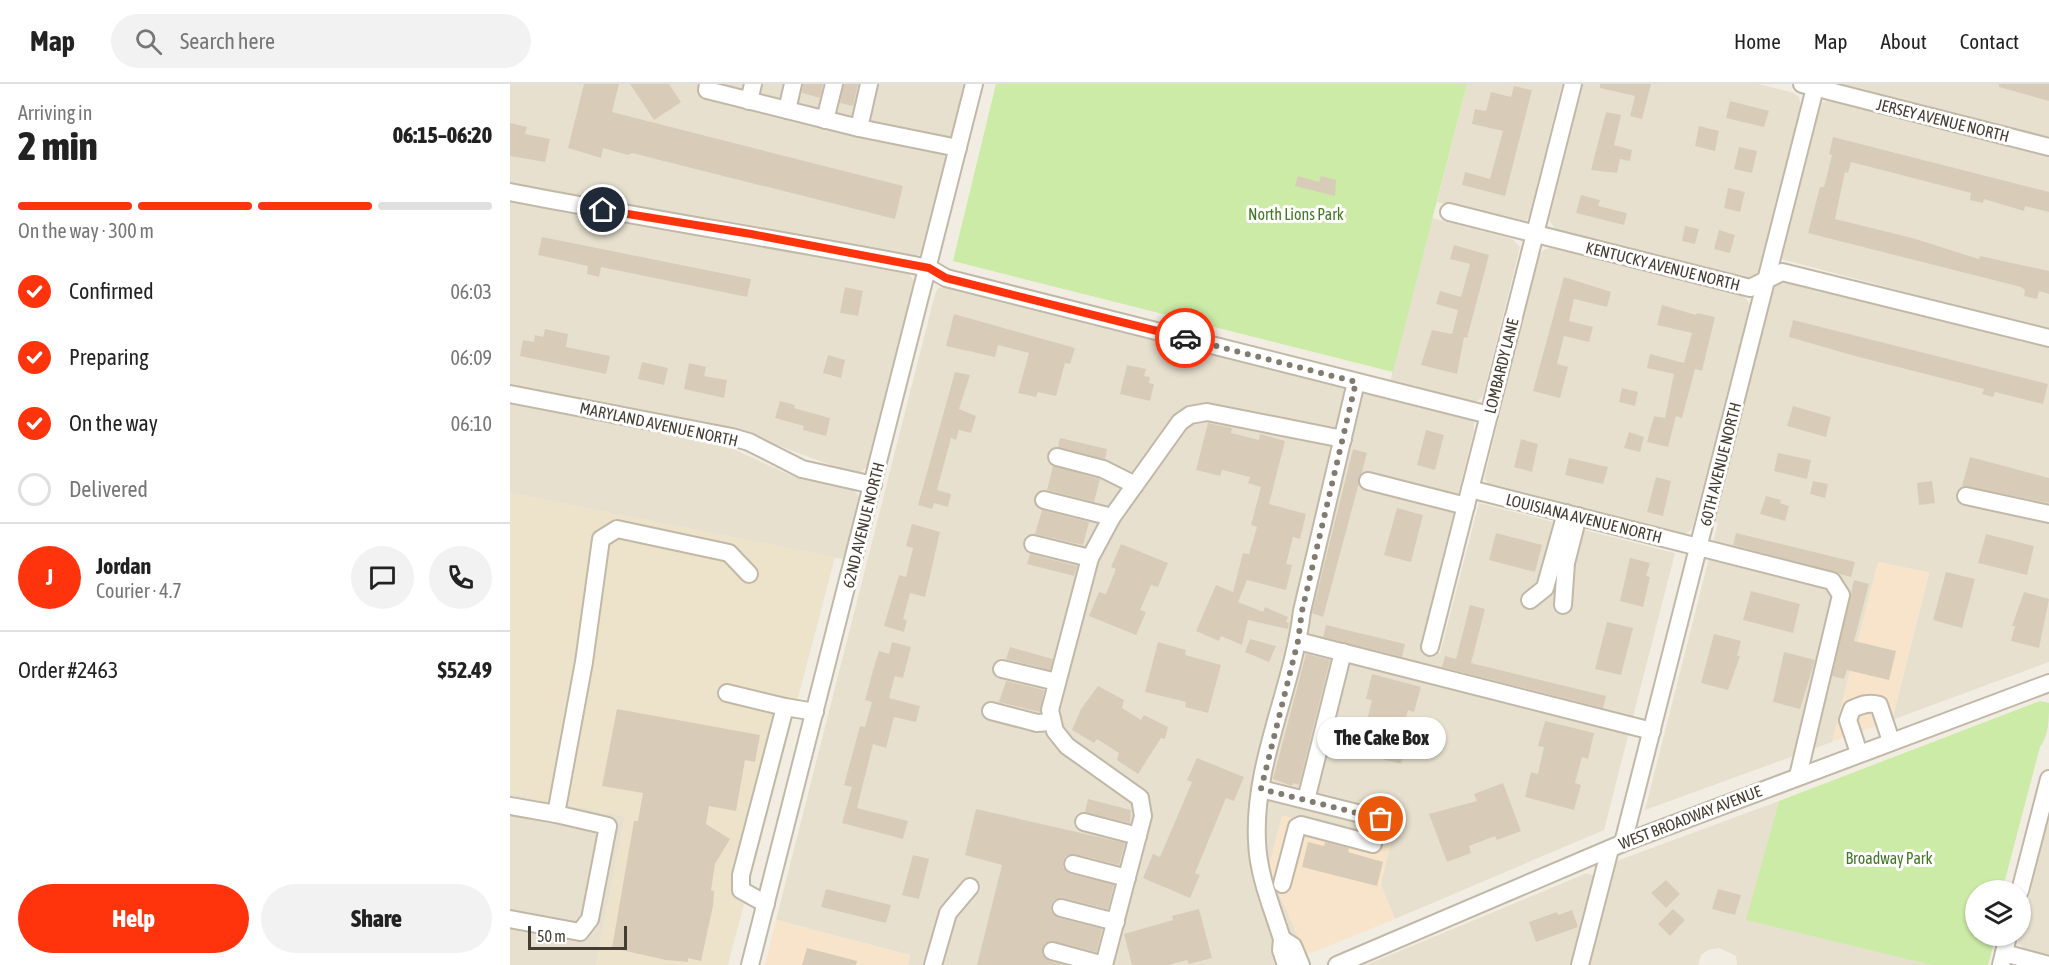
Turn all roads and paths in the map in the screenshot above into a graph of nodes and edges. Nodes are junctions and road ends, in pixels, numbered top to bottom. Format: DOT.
graph roads {
  1 [pos="753,84"];
  2 [pos="793,84"];
  3 [pos="834,84"];
  4 [pos="869,84"];
  5 [pos="974,84"];
  6 [pos="1573,84"];
  7 [pos="1811,85"];
  8 [pos="704,86"];
  9 [pos="749,101"];
  10 [pos="787,110"];
  11 [pos="825,120"];
  12 [pos="859,128"];
  13 [pos="2049,147"];
  14 [pos="958,148"];
  15 [pos="510,192"];
  16 [pos="1449,212"];
  17 [pos="1535,234"];
  18 [pos="929,268"];
  19 [pos="1766,280"];
  20 [pos="2049,338"];
  21 [pos="1356,382"];
  22 [pos="510,394"];
  23 [pos="1489,416"];
  24 [pos="1343,439"];
  25 [pos="1057,457"];
  26 [pos="1368,481"];
  27 [pos="873,485"];
  28 [pos="1135,485"];
  29 [pos="1470,489"];
  30 [pos="1966,496"];
  31 [pos="1044,500"];
  32 [pos="1466,506"];
  33 [pos="1572,514"];
  34 [pos="2049,514"];
  35 [pos="1112,517"];
  36 [pos="1033,544"];
  37 [pos="1699,546"];
  38 [pos="1090,558"];
  39 [pos="749,574"];
  40 [pos="1530,600"];
  41 [pos="1563,605"];
  42 [pos="1298,641"];
  43 [pos="1430,647"];
  44 [pos="1343,652"];
  45 [pos="1002,669"];
  46 [pos="1057,682"];
  47 [pos="2049,683"];
  48 [pos="727,693"];
  49 [pos="785,707"];
  50 [pos="991,711"];
  51 [pos="815,712"];
  52 [pos="1052,722"];
  53 [pos="1652,731"];
  54 [pos="1891,741"];
  55 [pos="1859,753"];
  56 [pos="1798,776"];
  57 [pos="2049,779"];
  58 [pos="1261,789"];
  59 [pos="1306,800"];
  60 [pos="510,807"];
  61 [pos="556,814"];
  62 [pos="1381,819"];
  63 [pos="1083,822"];
  64 [pos="1138,836"];
  65 [pos="1373,844"];
  66 [pos="1616,846"];
  67 [pos="1073,864"];
  68 [pos="1127,878"];
  69 [pos="2023,880"];
  70 [pos="1282,884"];
  71 [pos="970,887"];
  72 [pos="766,904"];
  73 [pos="1061,908"];
  74 [pos="510,919"];
  75 [pos="1116,922"];
  76 [pos="1282,939"];
  77 [pos="1052,951"];
  78 [pos="2002,959"];
  79 [pos="750,965"];
  80 [pos="933,965"];
  81 [pos="1104,965"];
  82 [pos="1286,965"];
  83 [pos="1301,965"];
  84 [pos="1337,965"];
  85 [pos="1580,965"];
  86 [pos="2049,965"];
  1 -- 9 [label="street"];
  2 -- 10 [label="street"];
  3 -- 11 [label="street"];
  4 -- 12 [label="street"];
  5 -- 14 [label="street, 62ND AVENUE NORTH"];
  6 -- 17 [label="street, LOMBARDY LANE"];
  7 -- 13 [label="street, JERSEY AVENUE NORTH"];
  7 -- 19 [label="street, 60TH AVENUE NORTH"];
  8 -- 9 [label="street"];
  9 -- 10 [label="street"];
  10 -- 11 [label="street"];
  11 -- 12 [label="street"];
  12 -- 14 [label="street"];
  14 -- 18 [label="street, 62ND AVENUE NORTH"];
  15 -- 18 [label="street"];
  16 -- 17 [label="street, KENTUCKY AVENUE NORTH"];
  17 -- 19 [label="street, KENTUCKY AVENUE NORTH"];
  17 -- 23 [label="street, LOMBARDY LANE"];
  18 -- 21 [label="street"];
  18 -- 27 [label="street, 62ND AVENUE NORTH"];
  19 -- 20 [label="street, KENTUCKY AVENUE NORTH"];
  19 -- 37 [label="street, 60TH AVENUE NORTH"];
  21 -- 23 [label="street"];
  21 -- 24 [label="street"];
  22 -- 27 [label="street, MARYLAND AVENUE NORTH"];
  23 -- 29 [label="street, LOMBARDY LANE"];
  24 -- 28 [label="street"];
  24 -- 42 [label="street"];
  25 -- 28 [label="street"];
  26 -- 32 [label="street"];
  27 -- 51 [label="street, 62ND AVENUE NORTH"];
  28 -- 35 [label="street"];
  29 -- 32 [label="street, LOMBARDY LANE"];
  29 -- 33 [label="street, LOUISIANA AVENUE NORTH"];
  30 -- 34 [label="street"];
  31 -- 35 [label="street"];
  32 -- 43 [label="street, LOMBARDY LANE"];
  33 -- 37 [label="street, LOUISIANA AVENUE NORTH"];
  33 -- 40 [label="street"];
  33 -- 41 [label="street"];
  35 -- 38 [label="street"];
  36 -- 38 [label="street"];
  37 -- 53 [label="street, 60TH AVENUE NORTH"];
  37 -- 56 [label="street, LOUISIANA AVENUE NORTH"];
  38 -- 46 [label="street"];
  39 -- 61 [label="street"];
  42 -- 44 [label="street"];
  42 -- 58 [label="street"];
  44 -- 53 [label="street"];
  44 -- 59 [label="street"];
  45 -- 46 [label="street"];
  46 -- 52 [label="street"];
  47 -- 54 [label="street, WEST BROADWAY AVENUE"];
  48 -- 49 [label="street"];
  49 -- 51 [label="street"];
  49 -- 72 [label="street"];
  50 -- 52 [label="street"];
  51 -- 72 [label="street, 62ND AVENUE NORTH"];
  52 -- 64 [label="street"];
  53 -- 66 [label="street, 60TH AVENUE NORTH"];
  54 -- 55 [label="street, WEST BROADWAY AVENUE"];
  54 -- 55 [label="street"];
  55 -- 56 [label="street, WEST BROADWAY AVENUE"];
  56 -- 66 [label="street, WEST BROADWAY AVENUE"];
  57 -- 69 [label="street"];
  58 -- 59 [label="street"];
  58 -- 76 [label="street"];
  59 -- 62 [label="street"];
  60 -- 61 [label="street"];
  61 -- 74 [label="street"];
  63 -- 64 [label="street"];
  64 -- 68 [label="street"];
  65 -- 70 [label="street"];
  66 -- 84 [label="street, WEST BROADWAY AVENUE"];
  66 -- 85 [label="street, 60TH AVENUE NORTH"];
  67 -- 68 [label="street"];
  68 -- 75 [label="street"];
  71 -- 80 [label="street"];
  72 -- 79 [label="street, 62ND AVENUE NORTH"];
  73 -- 75 [label="street"];
  75 -- 81 [label="street"];
  76 -- 82 [label="street"];
  76 -- 83 [label="street"];
  77 -- 81 [label="street"];
  78 -- 86 [label="street"];
}
